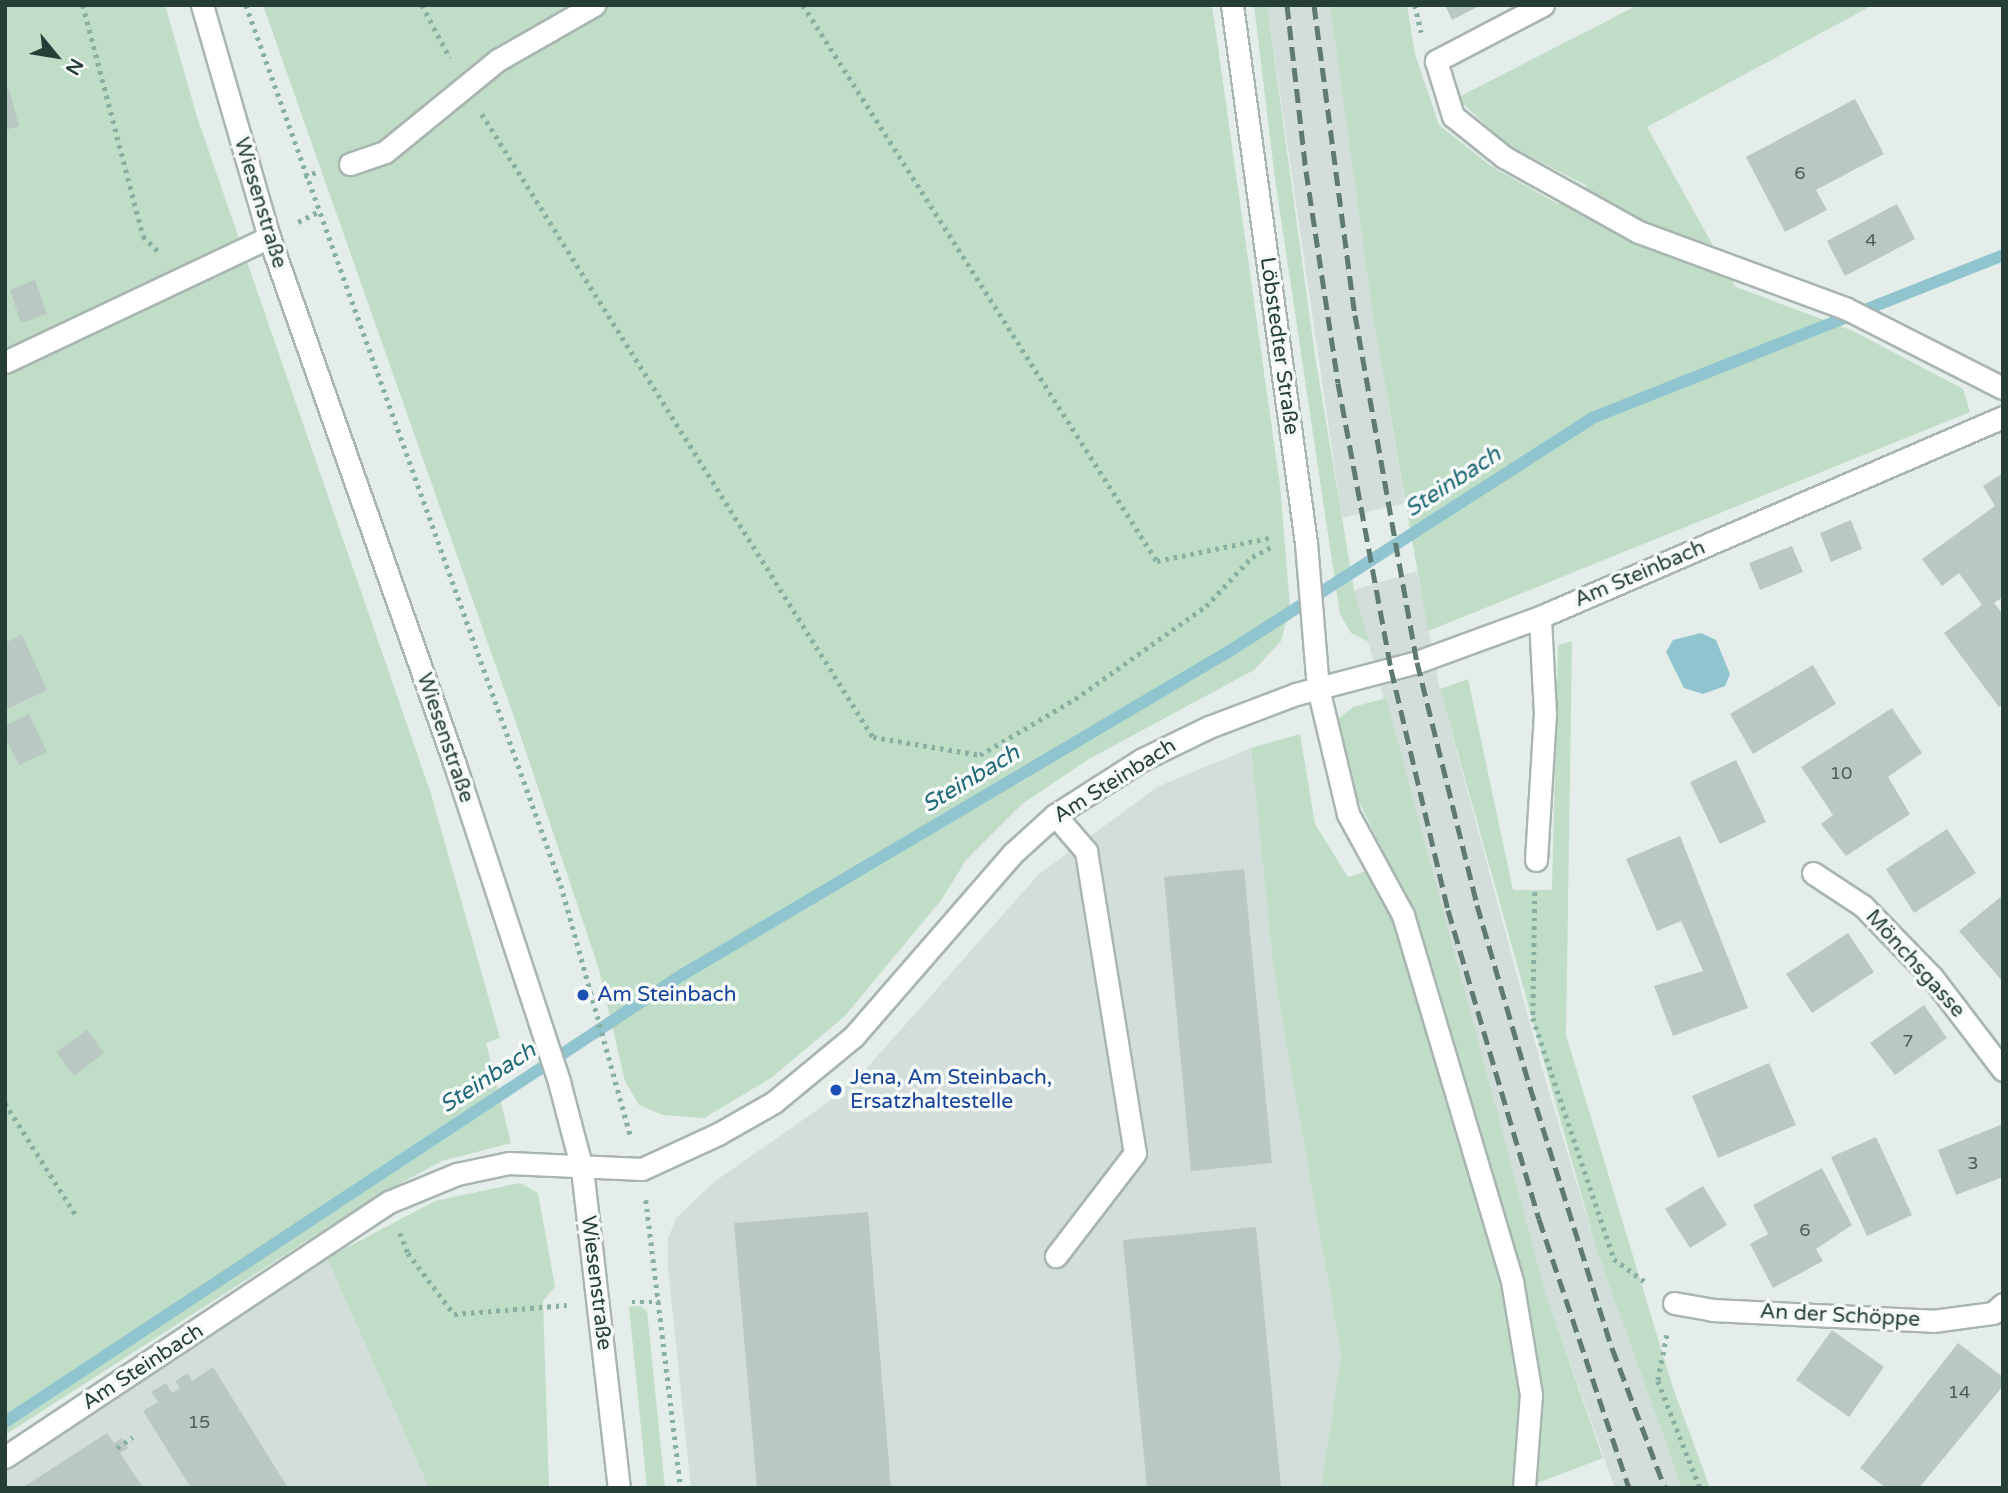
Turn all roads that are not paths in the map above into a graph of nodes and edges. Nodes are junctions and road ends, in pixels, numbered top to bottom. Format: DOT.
graph roads {
  1 [pos="202,5"];
  2 [pos="594,5"];
  3 [pos="1232,5"];
  4 [pos="1543,5"];
  5 [pos="350,164"];
  6 [pos="269,237"];
  7 [pos="5,362"];
  8 [pos="2003,388"];
  9 [pos="2003,417"];
  10 [pos="1539,617"];
  11 [pos="1318,688"];
  12 [pos="1055,815"];
  13 [pos="1536,860"];
  14 [pos="1813,873"];
  15 [pos="2003,1070"];
  16 [pos="582,1170"];
  17 [pos="1056,1256"];
  18 [pos="1674,1303"];
  19 [pos="1999,1315"];
  20 [pos="5,1457"];
  21 [pos="619,1488"];
  22 [pos="1524,1488"];
  1 -- 6 [label="street, Wiesenstraße"];
  2 -- 5 [label="street"];
  3 -- 11 [label="street, Löbstedter Straße"];
  4 -- 8 [label="street"];
  6 -- 7 [label="street"];
  6 -- 16 [label="street, Wiesenstraße"];
  9 -- 10 [label="street, Am Steinbach"];
  10 -- 11 [label="street, Am Steinbach"];
  10 -- 13 [label="street"];
  11 -- 12 [label="street, Am Steinbach"];
  11 -- 22 [label="street, Löbstedter Straße"];
  12 -- 16 [label="street, Am Steinbach"];
  12 -- 17 [label="street"];
  14 -- 15 [label="street, Mönchsgasse"];
  16 -- 20 [label="street, Am Steinbach"];
  16 -- 21 [label="street, Wiesenstraße"];
  18 -- 19 [label="street, An der Schöppe"];
}
